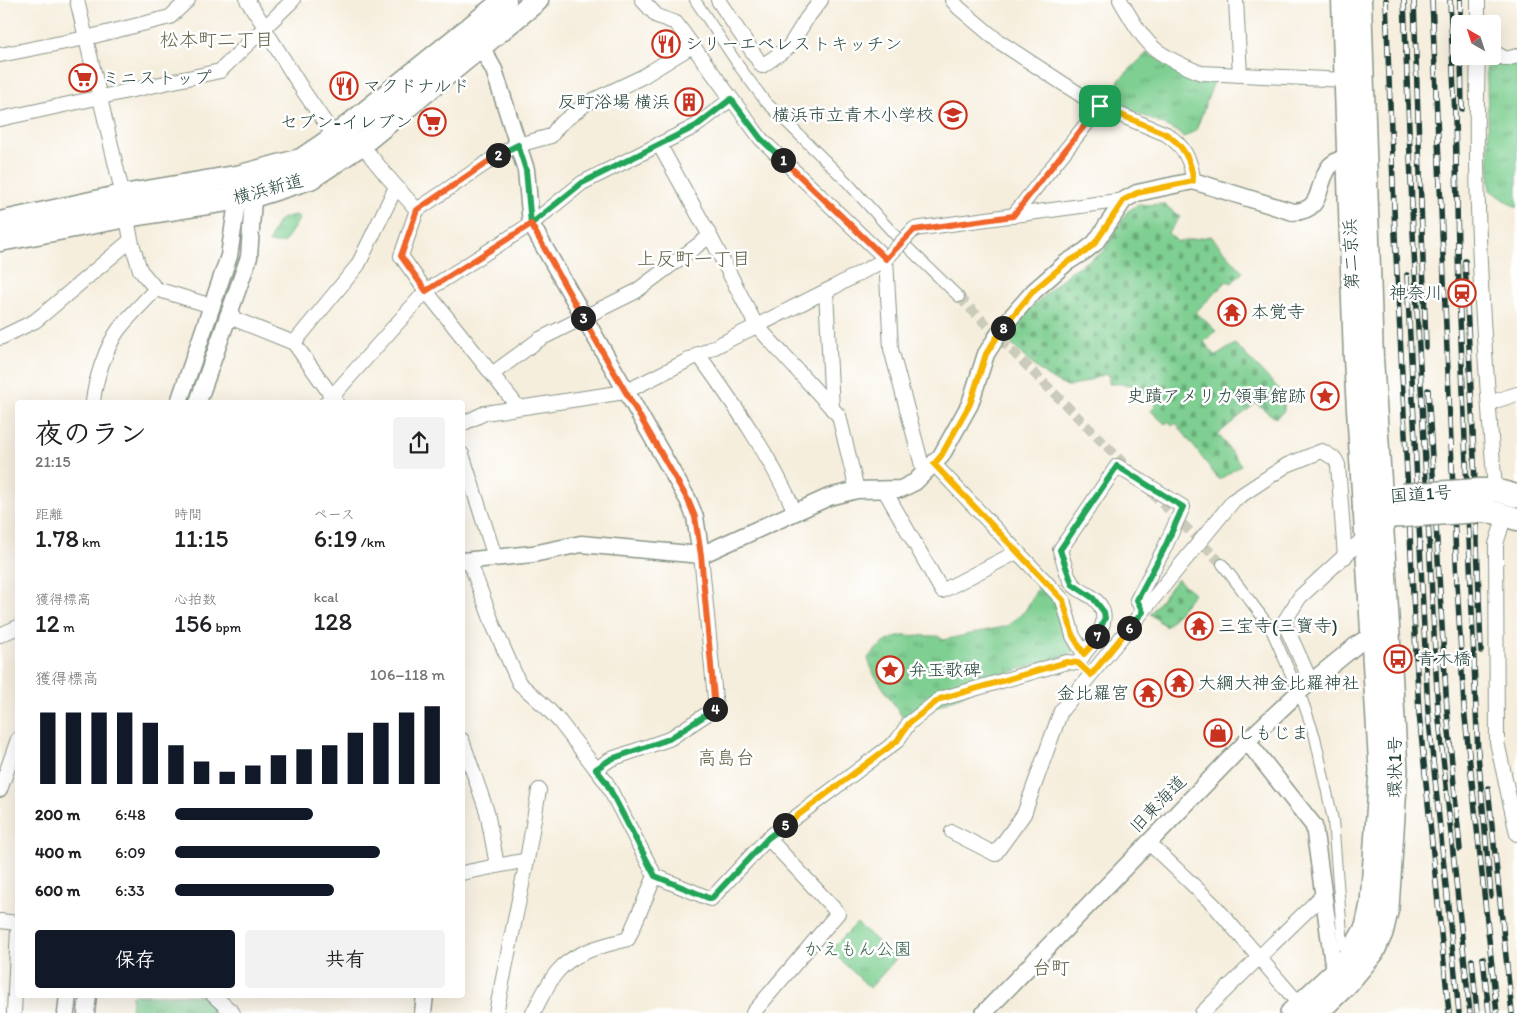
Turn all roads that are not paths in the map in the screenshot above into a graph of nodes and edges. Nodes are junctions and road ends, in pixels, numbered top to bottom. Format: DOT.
graph roads {
  1 [pos="77,0"];
  2 [pos="188,0"];
  3 [pos="247,0"];
  4 [pos="293,0"];
  5 [pos="505,0"];
  6 [pos="537,0"];
  7 [pos="642,0"];
  8 [pos="696,0"];
  9 [pos="718,0"];
  10 [pos="821,0"];
  11 [pos="952,0"];
  12 [pos="1120,0"];
  13 [pos="1236,0"];
  14 [pos="1343,0"];
  15 [pos="1360,0"];
  16 [pos="1478,0"];
  17 [pos="1478,15"];
  18 [pos="264,27"];
  19 [pos="86,38"];
  20 [pos="480,45"];
  21 [pos="692,46"];
  22 [pos="0,55"];
  23 [pos="1501,56"];
  24 [pos="1517,56"];
  25 [pos="1478,65"];
  26 [pos="1240,75"];
  27 [pos="1345,80"];
  28 [pos="100,98"];
  29 [pos="731,99"];
  30 [pos="1100,106"];
  31 [pos="0,119"];
  32 [pos="336,137"];
  33 [pos="361,144"];
  34 [pos="659,144"];
  35 [pos="518,145"];
  36 [pos="1347,156"];
  37 [pos="248,174"];
  38 [pos="1193,181"];
  39 [pos="396,187"];
  40 [pos="245,198"];
  41 [pos="1124,200"];
  42 [pos="125,206"];
  43 [pos="417,210"];
  44 [pos="1013,216"];
  45 [pos="0,222"];
  46 [pos="531,224"];
  47 [pos="710,236"];
  48 [pos="0,240"];
  49 [pos="132,240"];
  50 [pos="886,259"];
  51 [pos="156,289"];
  52 [pos="426,291"];
  53 [pos="826,291"];
  54 [pos="959,297"];
  55 [pos="212,306"];
  56 [pos="227,316"];
  57 [pos="583,318"];
  58 [pos="756,326"];
  59 [pos="0,338"];
  60 [pos="294,343"];
  61 [pos="698,354"];
  62 [pos="492,374"];
  63 [pos="625,392"];
  64 [pos="1517,394"];
  65 [pos="93,400"];
  66 [pos="180,400"];
  67 [pos="199,400"];
  68 [pos="332,400"];
  69 [pos="1489,403"];
  70 [pos="518,407"];
  71 [pos="832,409"];
  72 [pos="465,423"];
  73 [pos="465,463"];
  74 [pos="929,468"];
  75 [pos="857,490"];
  76 [pos="885,491"];
  77 [pos="1517,496"];
  78 [pos="1485,497"];
  79 [pos="1386,506"];
  80 [pos="795,512"];
  81 [pos="1511,517"];
  82 [pos="1365,537"];
  83 [pos="1017,552"];
  84 [pos="701,555"];
  85 [pos="495,557"];
  86 [pos="1345,557"];
  87 [pos="466,560"];
  88 [pos="1222,564"];
  89 [pos="1143,612"];
  90 [pos="15,628"];
  91 [pos="0,635"];
  92 [pos="1372,635"];
  93 [pos="1081,659"];
  94 [pos="1091,675"];
  95 [pos="1305,687"];
  96 [pos="1247,741"];
  97 [pos="15,748"];
  98 [pos="465,749"];
  99 [pos="596,769"];
  100 [pos="0,790"];
  101 [pos="539,790"];
  102 [pos="952,832"];
  103 [pos="1517,834"];
  104 [pos="768,838"];
  105 [pos="1149,842"];
  106 [pos="527,860"];
  107 [pos="497,865"];
  108 [pos="465,872"];
  109 [pos="655,876"];
  110 [pos="1324,894"];
  111 [pos="0,921"];
  112 [pos="15,923"];
  113 [pos="1342,946"];
  114 [pos="1258,958"];
  115 [pos="1336,972"];
  116 [pos="15,992"];
  117 [pos="68,998"];
  118 [pos="88,998"];
  119 [pos="216,998"];
  120 [pos="425,998"];
  121 [pos="1304,1011"];
  122 [pos="14,1013"];
  123 [pos="66,1013"];
  124 [pos="86,1013"];
  125 [pos="233,1013"];
  126 [pos="423,1013"];
  127 [pos="496,1013"];
  128 [pos="533,1013"];
  129 [pos="753,1013"];
  130 [pos="984,1013"];
  131 [pos="1202,1013"];
  1 -- 19 [label="street"];
  2 -- 19 [label="street"];
  3 -- 18 [label="street"];
  4 -- 18 [label="street"];
  5 -- 32 [label="highway, 横浜新道"];
  6 -- 20 [label="highway, 横浜新道"];
  7 -- 21 [label="street"];
  8 -- 54 [label="street"];
  9 -- 10 [label="street"];
  11 -- 30 [label="street"];
  12 -- 26 [label="street"];
  13 -- 26 [label="street"];
  14 -- 27 [label="highway, 第二京浜"];
  15 -- 79 [label="highway, 第二京浜"];
  16 -- 17 [label="street"];
  18 -- 28 [label="street"];
  18 -- 32 [label="street"];
  19 -- 22 [label="street"];
  19 -- 28 [label="street"];
  20 -- 33 [label="highway, 横浜新道"];
  20 -- 35 [label="street"];
  21 -- 29 [label="street"];
  21 -- 35 [label="street"];
  23 -- 24 [label="street"];
  25 -- 69 [label="street"];
  26 -- 27 [label="street"];
  27 -- 36 [label="highway, 第二京浜"];
  28 -- 31 [label="street"];
  28 -- 42 [label="street"];
  29 -- 34 [label="street"];
  29 -- 50 [label="street"];
  30 -- 38 [label="street"];
  30 -- 44 [label="street"];
  32 -- 37 [label="highway, 横浜新道"];
  33 -- 39 [label="street"];
  33 -- 40 [label="highway, 横浜新道"];
  34 -- 46 [label="street"];
  34 -- 47 [label="street"];
  35 -- 43 [label="street"];
  35 -- 46 [label="street"];
  36 -- 38 [label="street"];
  36 -- 79 [label="highway, 第二京浜"];
  37 -- 40 [label="street"];
  37 -- 42 [label="highway, 横浜新道"];
  38 -- 41 [label="street"];
  39 -- 43 [label="street"];
  39 -- 60 [label="street"];
  40 -- 42 [label="highway, 横浜新道"];
  40 -- 55 [label="street"];
  40 -- 56 [label="street"];
  41 -- 44 [label="street"];
  41 -- 74 [label="street"];
  42 -- 45 [label="highway, 横浜新道"];
  42 -- 48 [label="highway, 横浜新道"];
  42 -- 49 [label="street"];
  43 -- 52 [label="street"];
  44 -- 50 [label="street, bridge"];
  46 -- 52 [label="street"];
  46 -- 57 [label="street"];
  47 -- 57 [label="street"];
  47 -- 58 [label="street"];
  49 -- 51 [label="street"];
  49 -- 59 [label="street"];
  50 -- 53 [label="street"];
  50 -- 74 [label="street"];
  51 -- 55 [label="street"];
  51 -- 65 [label="street"];
  52 -- 62 [label="street"];
  52 -- 68 [label="street"];
  53 -- 58 [label="street"];
  53 -- 71 [label="street"];
  55 -- 66 [label="street"];
  56 -- 60 [label="street"];
  56 -- 67 [label="street"];
  57 -- 62 [label="street"];
  57 -- 63 [label="street"];
  58 -- 61 [label="street"];
  58 -- 71 [label="street"];
  60 -- 68 [label="street"];
  61 -- 63 [label="street"];
  61 -- 80 [label="street"];
  62 -- 70 [label="street"];
  63 -- 70 [label="street"];
  63 -- 84 [label="street"];
  64 -- 69 [label="street"];
  69 -- 78 [label="street"];
  70 -- 72 [label="street"];
  71 -- 75 [label="street"];
  73 -- 85 [label="street"];
  74 -- 76 [label="street"];
  74 -- 83 [label="street"];
  75 -- 76 [label="street"];
  75 -- 80 [label="street"];
  76 -- 83 [label="street"];
  77 -- 78 [label="highway, 国道1号"];
  78 -- 79 [label="highway, 国道1号, bridge"];
  78 -- 81 [label="highway, 国道1号"];
  79 -- 82 [label="main road, 環状1号"];
  79 -- 121 [label="main road, 環状1号"];
  80 -- 84 [label="street"];
  81 -- 103 [label="street"];
  82 -- 86 [label="street"];
  82 -- 92 [label="main road, 環状1号"];
  83 -- 93 [label="street"];
  84 -- 85 [label="street"];
  84 -- 99 [label="street"];
  85 -- 87 [label="street"];
  86 -- 89 [label="street"];
  86 -- 95 [label="street"];
  87 -- 99 [label="street"];
  88 -- 95 [label="street"];
  89 -- 93 [label="street"];
  89 -- 94 [label="street"];
  90 -- 91 [label="street"];
  92 -- 95 [label="street, 旧東海道"];
  92 -- 115 [label="main road, 環状1号"];
  93 -- 94 [label="street"];
  93 -- 104 [label="street"];
  94 -- 102 [label="street"];
  95 -- 96 [label="street, 旧東海道"];
  95 -- 113 [label="street"];
  96 -- 105 [label="street, 旧東海道"];
  96 -- 110 [label="street"];
  97 -- 100 [label="street"];
  98 -- 107 [label="street"];
  99 -- 109 [label="street"];
  101 -- 106 [label="street"];
  104 -- 109 [label="street"];
  104 -- 129 [label="street"];
  105 -- 114 [label="street"];
  105 -- 130 [label="street, 旧東海道"];
  106 -- 107 [label="street"];
  106 -- 127 [label="street"];
  107 -- 108 [label="street"];
  109 -- 128 [label="street"];
  110 -- 114 [label="street"];
  110 -- 115 [label="street"];
  111 -- 112 [label="street"];
  114 -- 121 [label="street"];
  114 -- 131 [label="street"];
  115 -- 121 [label="main road, 環状1号"];
  116 -- 122 [label="street"];
  117 -- 123 [label="street"];
  118 -- 124 [label="street"];
  119 -- 125 [label="street"];
  120 -- 126 [label="street"];
}
